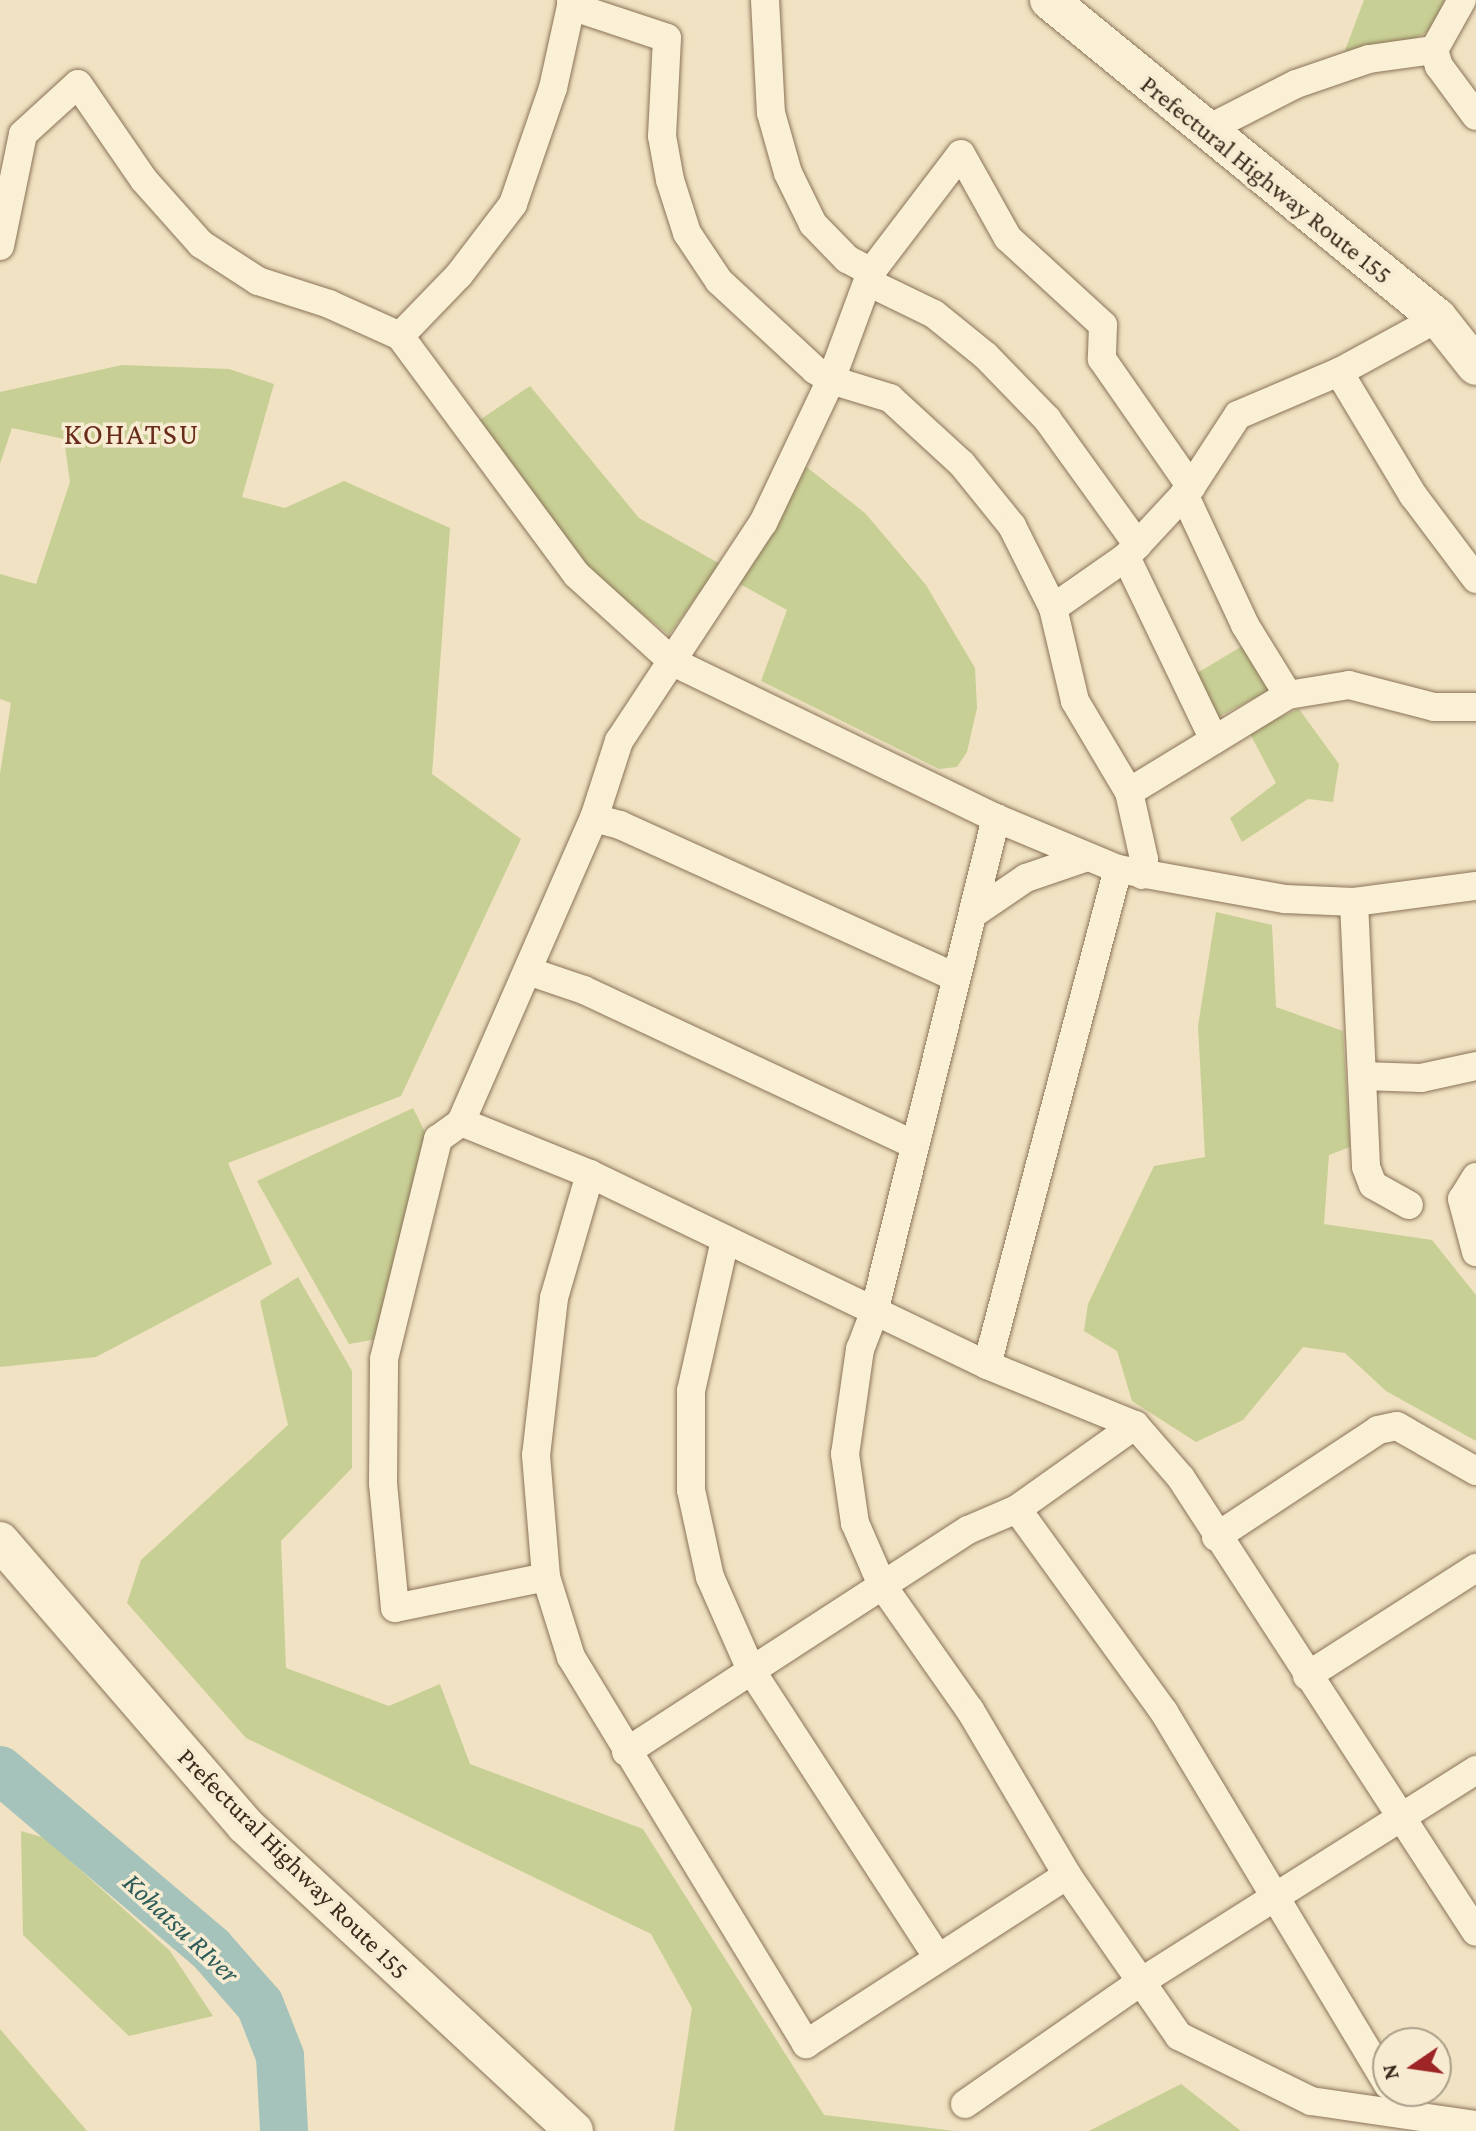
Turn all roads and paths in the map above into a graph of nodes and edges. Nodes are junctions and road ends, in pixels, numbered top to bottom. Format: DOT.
graph roads {
  1 [pos="765,0"];
  2 [pos="1049,0"];
  3 [pos="1462,0"];
  4 [pos="571,3"];
  5 [pos="1434,50"];
  6 [pos="1476,116"];
  7 [pos="1206,130"];
  8 [pos="0,246"];
  9 [pos="870,277"];
  10 [pos="1438,318"];
  11 [pos="400,336"];
  12 [pos="1476,366"];
  13 [pos="1339,372"];
  14 [pos="831,380"];
  15 [pos="1188,490"];
  16 [pos="1132,551"];
  17 [pos="1476,579"];
  18 [pos="1053,608"];
  19 [pos="673,662"];
  20 [pos="1288,695"];
  21 [pos="1476,707"];
  22 [pos="1214,740"];
  23 [pos="1129,792"];
  24 [pos="594,818"];
  25 [pos="996,818"];
  26 [pos="1084,858"];
  27 [pos="1130,872"];
  28 [pos="1476,886"];
  29 [pos="1354,902"];
  30 [pos="973,914"];
  31 [pos="528,971"];
  32 [pos="955,977"];
  33 [pos="1476,1066"];
  34 [pos="1363,1076"];
  35 [pos="461,1122"];
  36 [pos="913,1144"];
  37 [pos="590,1174"];
  38 [pos="1476,1177"];
  39 [pos="1409,1205"];
  40 [pos="725,1240"];
  41 [pos="1476,1252"];
  42 [pos="874,1313"];
  43 [pos="987,1365"];
  44 [pos="1135,1425"];
  45 [pos="1476,1471"];
  46 [pos="1017,1509"];
  47 [pos="1216,1537"];
  48 [pos="0,1541"];
  49 [pos="1476,1568"];
  50 [pos="546,1577"];
  51 [pos="882,1585"];
  52 [pos="751,1670"];
  53 [pos="1307,1676"];
  54 [pos="626,1752"];
  55 [pos="1476,1770"];
  56 [pos="1401,1817"];
  57 [pos="1067,1875"];
  58 [pos="1274,1897"];
  59 [pos="1476,1932"];
  60 [pos="938,1958"];
  61 [pos="1139,1983"];
  62 [pos="1372,2059"];
  63 [pos="965,2104"];
  64 [pos="1402,2107"];
  65 [pos="1409,2119"];
  66 [pos="1476,2125"];
  67 [pos="574,2131"];
  1 -- 9 [label="street"];
  2 -- 7 [label="main road, Prefectural Highway Route 155"];
  3 -- 5 [label="street"];
  4 -- 11 [label="street"];
  4 -- 14 [label="street"];
  5 -- 6 [label="street"];
  5 -- 7 [label="street"];
  7 -- 10 [label="main road, Prefectural Highway Route 155"];
  8 -- 11 [label="street"];
  9 -- 14 [label="street"];
  9 -- 15 [label="street"];
  9 -- 16 [label="street"];
  10 -- 12 [label="main road, Prefectural Highway Route 155"];
  10 -- 13 [label="street"];
  11 -- 19 [label="street"];
  13 -- 15 [label="street"];
  13 -- 17 [label="street"];
  14 -- 18 [label="street"];
  14 -- 19 [label="street"];
  15 -- 16 [label="street"];
  15 -- 20 [label="street"];
  16 -- 18 [label="street"];
  16 -- 22 [label="street"];
  18 -- 23 [label="street"];
  19 -- 24 [label="street"];
  19 -- 25 [label="street"];
  20 -- 21 [label="street"];
  20 -- 22 [label="street"];
  22 -- 23 [label="street"];
  23 -- 27 [label="street"];
  24 -- 31 [label="street"];
  24 -- 32 [label="street"];
  25 -- 26 [label="street"];
  25 -- 30 [label="street"];
  26 -- 27 [label="street"];
  26 -- 30 [label="street"];
  27 -- 29 [label="street"];
  27 -- 43 [label="street"];
  28 -- 29 [label="street"];
  29 -- 34 [label="street"];
  30 -- 32 [label="street"];
  31 -- 35 [label="street"];
  31 -- 36 [label="street"];
  32 -- 36 [label="street"];
  33 -- 34 [label="street"];
  34 -- 39 [label="street"];
  35 -- 37 [label="street"];
  35 -- 50 [label="street"];
  36 -- 42 [label="street"];
  37 -- 40 [label="street"];
  37 -- 50 [label="street"];
  38 -- 41 [label="street"];
  40 -- 42 [label="street"];
  40 -- 52 [label="street"];
  42 -- 43 [label="street"];
  42 -- 51 [label="street"];
  43 -- 44 [label="street"];
  44 -- 46 [label="street"];
  44 -- 47 [label="street"];
  45 -- 47 [label="street"];
  46 -- 51 [label="street"];
  46 -- 58 [label="street"];
  47 -- 53 [label="street"];
  48 -- 67 [label="main road, Prefectural Highway Route 155"];
  49 -- 53 [label="street"];
  50 -- 54 [label="street"];
  51 -- 52 [label="street"];
  51 -- 57 [label="street"];
  52 -- 54 [label="street"];
  52 -- 60 [label="street"];
  53 -- 56 [label="street"];
  54 -- 60 [label="street"];
  55 -- 56 [label="street"];
  56 -- 58 [label="street"];
  56 -- 59 [label="street"];
  57 -- 60 [label="street"];
  57 -- 61 [label="street"];
  58 -- 61 [label="street"];
  58 -- 62 [label="street"];
  61 -- 63 [label="street"];
  61 -- 65 [label="street"];
  64 -- 65 [label="street"];
  65 -- 66 [label="street"];
}
